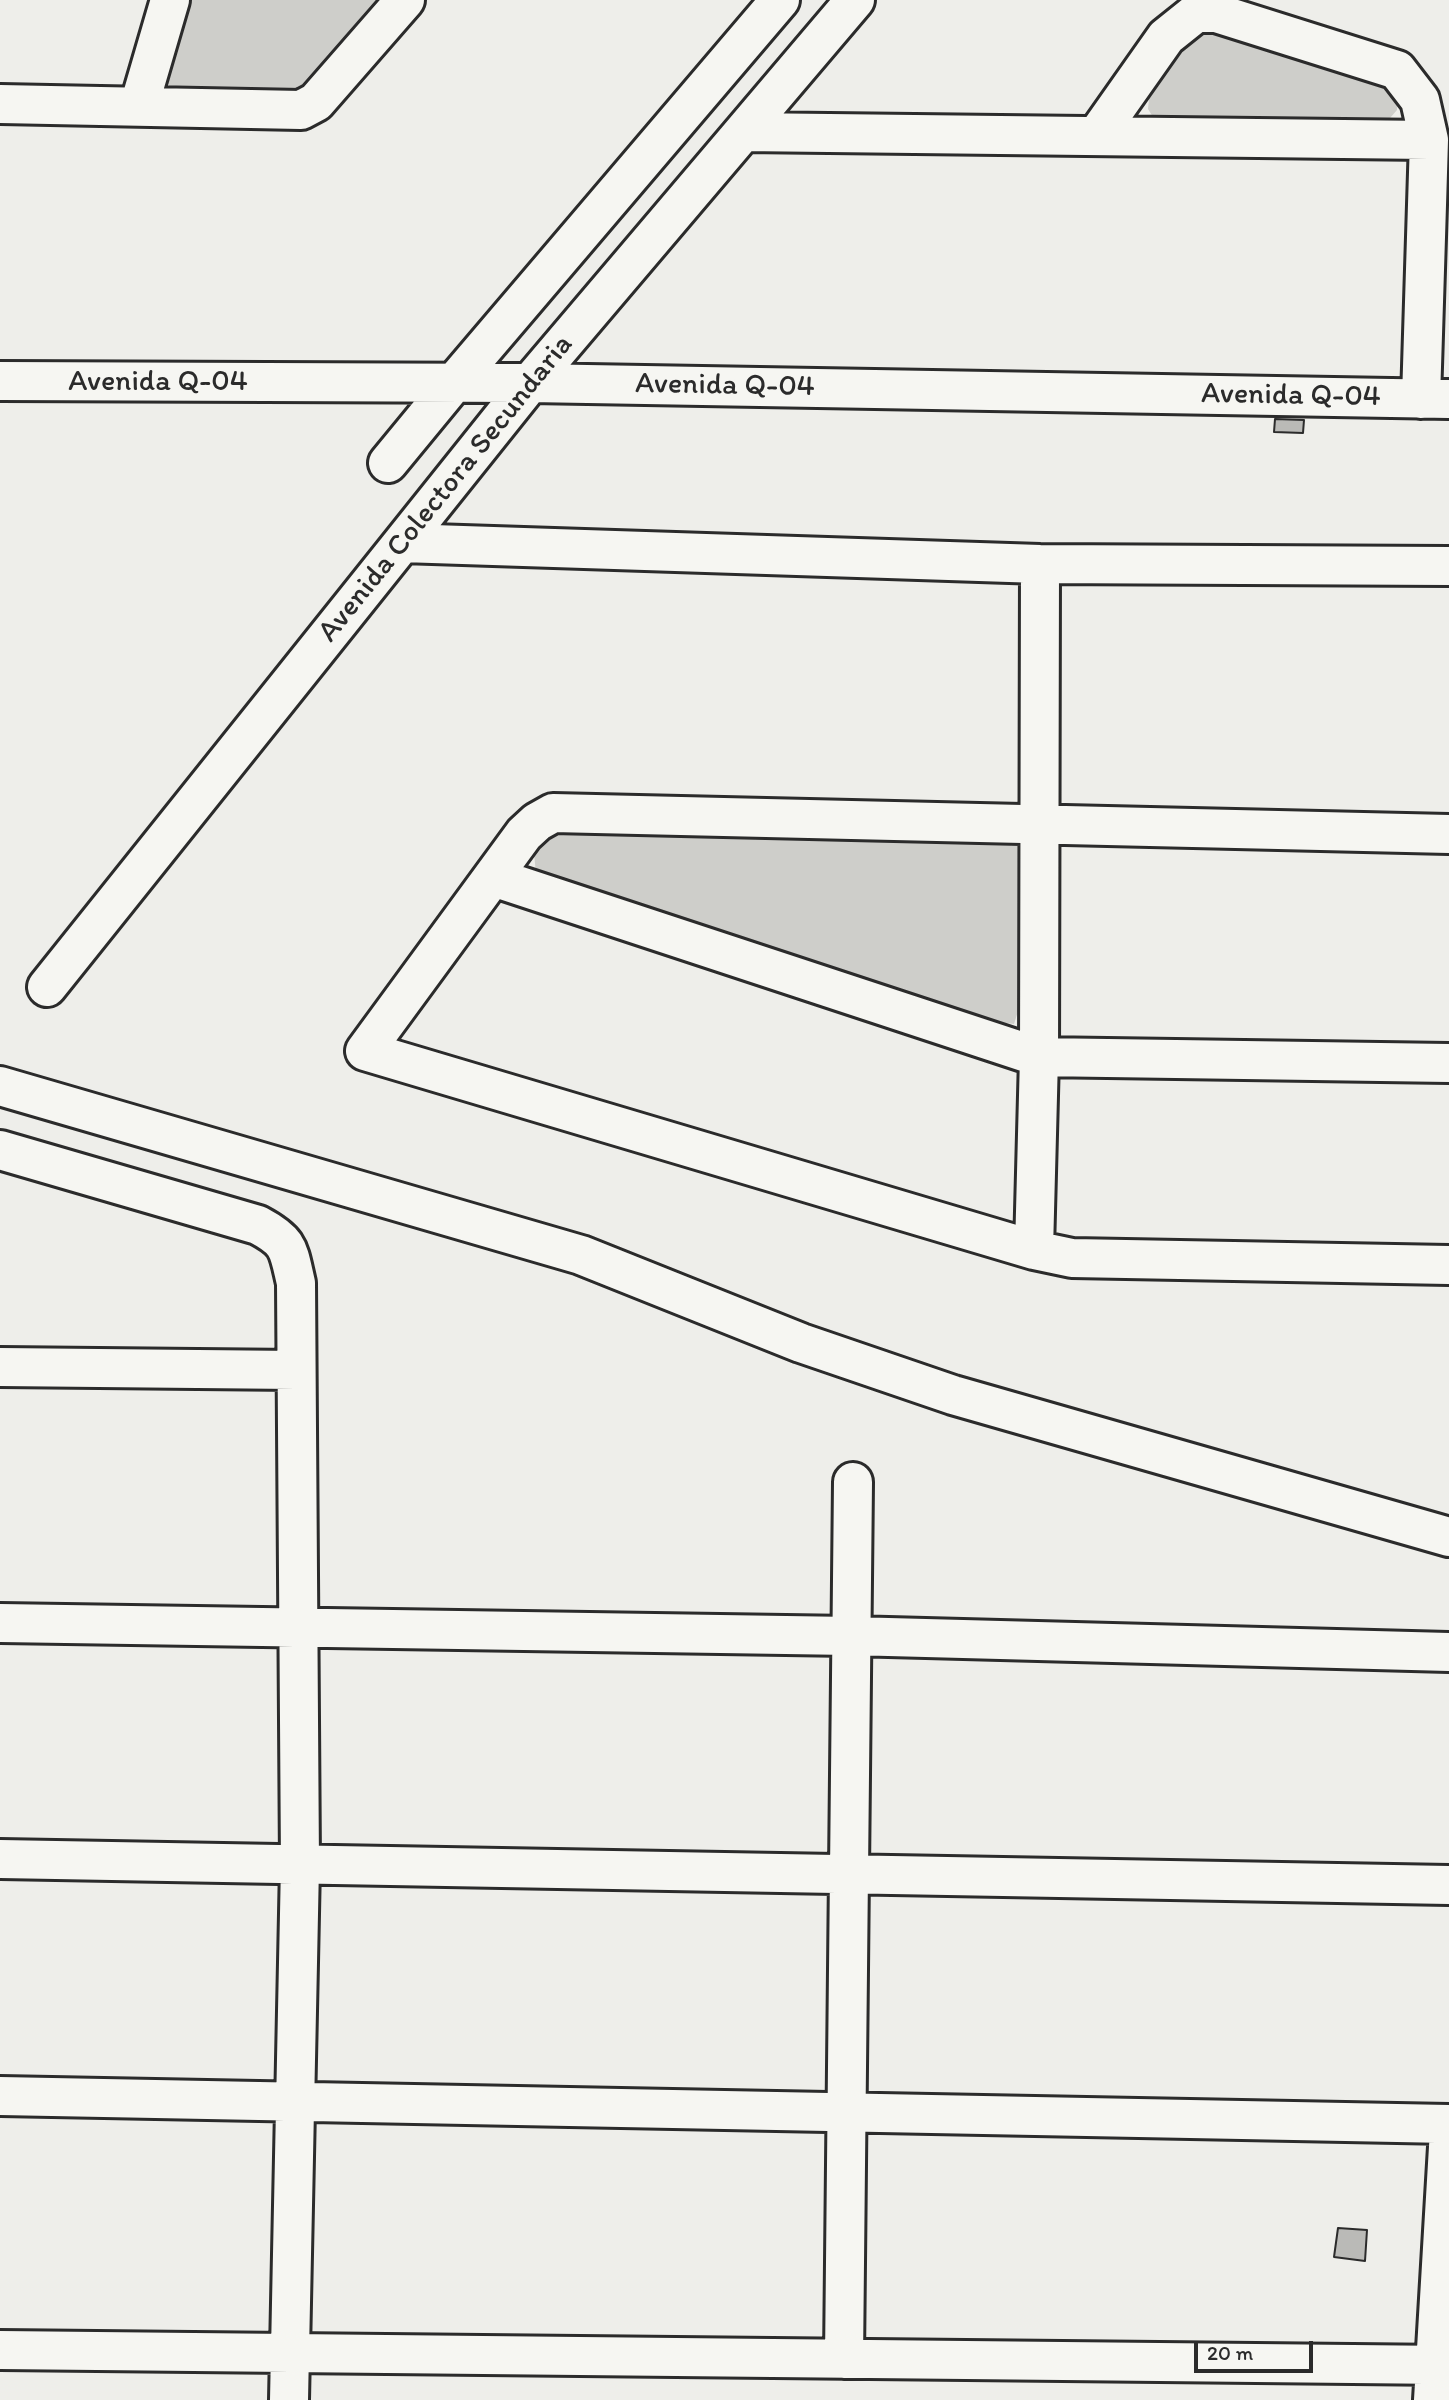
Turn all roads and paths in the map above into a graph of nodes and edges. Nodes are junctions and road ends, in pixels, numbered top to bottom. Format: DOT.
graph roads {
  1 [pos="170,0"];
  2 [pos="405,0"];
  3 [pos="780,0"];
  4 [pos="855,0"];
  5 [pos="0,104"];
  6 [pos="139,106"];
  7 [pos="743,132"];
  8 [pos="1097,135"];
  9 [pos="1429,140"];
  10 [pos="0,381"];
  11 [pos="530,383"];
  12 [pos="453,384"];
  13 [pos="1435,399"];
  14 [pos="388,463"];
  15 [pos="402,543"];
  16 [pos="1040,564"];
  17 [pos="1449,566"];
  18 [pos="1039,826"];
  19 [pos="1449,834"];
  20 [pos="493,877"];
  21 [pos="47,987"];
  22 [pos="1039,1057"];
  23 [pos="1449,1063"];
  24 [pos="0,1086"];
  25 [pos="0,1150"];
  26 [pos="1034,1251"];
  27 [pos="1449,1265"];
  28 [pos="0,1367"];
  29 [pos="296,1370"];
  30 [pos="853,1482"];
  31 [pos="1449,1538"];
  32 [pos="0,1623"];
  33 [pos="298,1628"];
  34 [pos="852,1636"];
  35 [pos="1449,1652"];
  36 [pos="0,1859"];
  37 [pos="300,1864"];
  38 [pos="849,1874"];
  39 [pos="1449,1885"];
  40 [pos="0,2096"];
  41 [pos="295,2102"];
  42 [pos="848,2113"];
  43 [pos="1449,2124"];
  44 [pos="1449,2130"];
  45 [pos="0,2350"];
  46 [pos="290,2353"];
  47 [pos="844,2359"];
  48 [pos="1439,2377"];
  49 [pos="289,2400"];
  1 -- 6 [label="street"];
  2 -- 6 [label="street"];
  3 -- 12 [label="street, Avenida Colectora Secundaria"];
  4 -- 7 [label="street, Avenida Colectora Secundaria"];
  5 -- 6 [label="street"];
  7 -- 8 [label="street"];
  7 -- 11 [label="street, Avenida Colectora Secundaria"];
  8 -- 9 [label="street"];
  8 -- 9 [label="street"];
  9 -- 13 [label="street"];
  10 -- 12 [label="street, Avenida Q-04"];
  11 -- 12 [label="street, Avenida Q-04"];
  11 -- 13 [label="street, Avenida Q-04"];
  11 -- 15 [label="street, Avenida Colectora Secundaria"];
  12 -- 14 [label="street, Avenida Colectora Secundaria"];
  15 -- 16 [label="street"];
  15 -- 21 [label="street, Avenida Colectora Secundaria"];
  16 -- 17 [label="street"];
  16 -- 18 [label="street"];
  18 -- 19 [label="street"];
  18 -- 20 [label="street"];
  18 -- 22 [label="street"];
  20 -- 22 [label="street"];
  20 -- 26 [label="street"];
  22 -- 23 [label="street"];
  22 -- 26 [label="street"];
  24 -- 31 [label="street"];
  25 -- 29 [label="street"];
  26 -- 27 [label="street"];
  28 -- 29 [label="street"];
  29 -- 33 [label="street"];
  30 -- 34 [label="street"];
  32 -- 33 [label="street"];
  33 -- 34 [label="street"];
  33 -- 37 [label="street"];
  34 -- 35 [label="street"];
  34 -- 38 [label="street"];
  36 -- 37 [label="street"];
  37 -- 38 [label="street"];
  37 -- 41 [label="street"];
  38 -- 39 [label="street"];
  38 -- 42 [label="street"];
  40 -- 41 [label="street"];
  41 -- 42 [label="street"];
  41 -- 46 [label="street"];
  42 -- 43 [label="street"];
  42 -- 47 [label="street"];
  44 -- 48 [label="street"];
  45 -- 46 [label="street"];
  46 -- 47 [label="street"];
  46 -- 49 [label="street"];
  47 -- 48 [label="street"];
}
